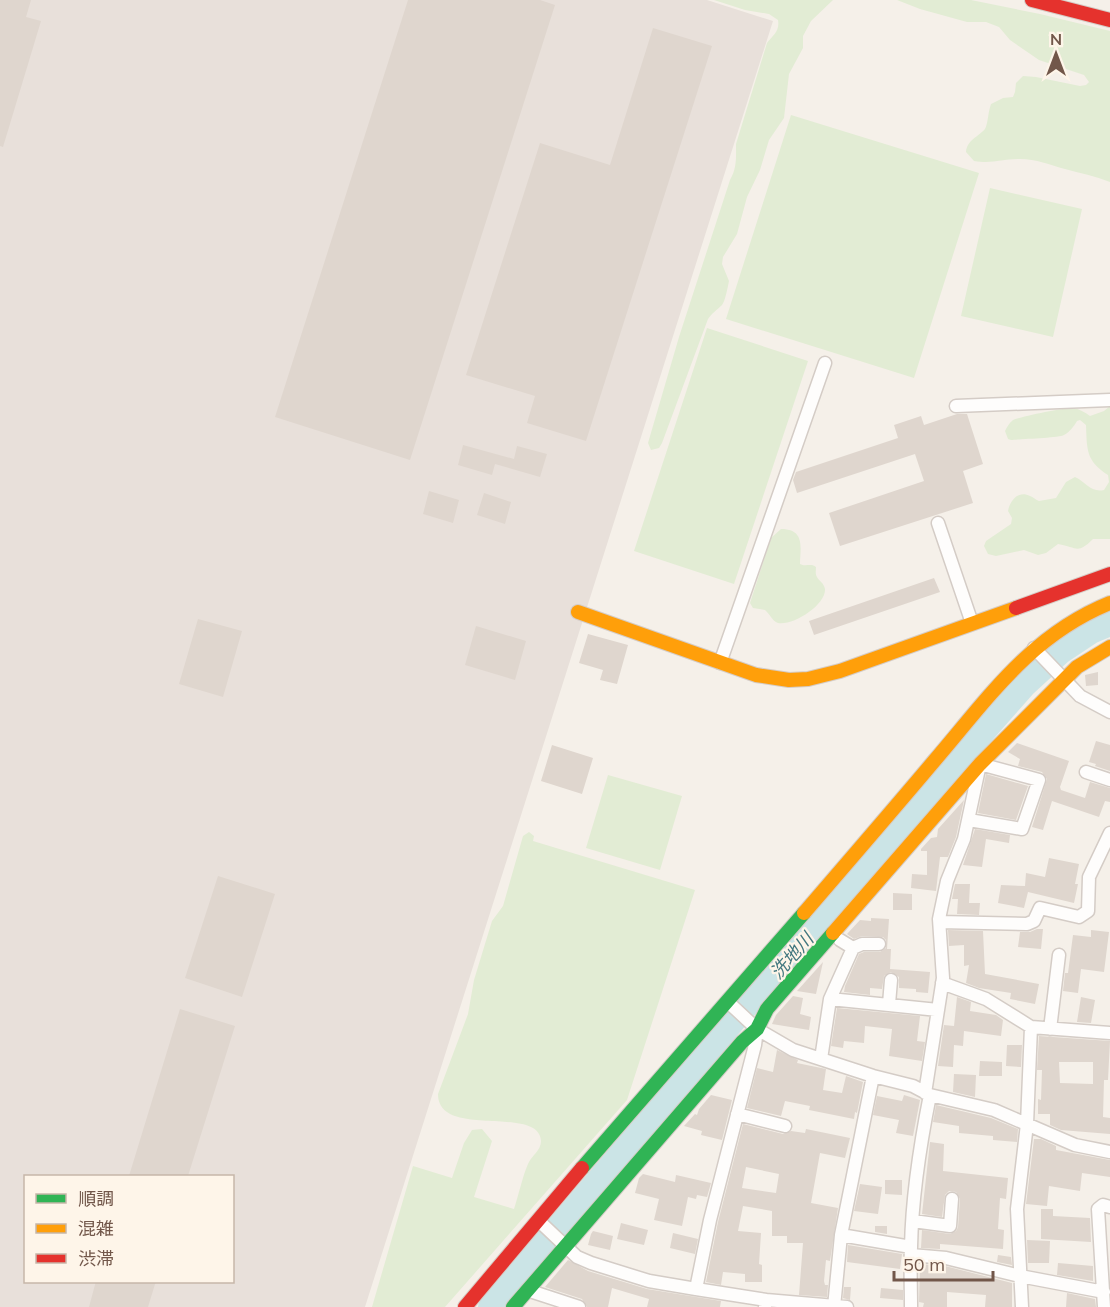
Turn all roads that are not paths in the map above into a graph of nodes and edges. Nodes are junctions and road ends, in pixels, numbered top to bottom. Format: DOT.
graph roads {
  1 [pos="1032,0"];
  2 [pos="1110,20"];
  3 [pos="825,363"];
  4 [pos="1110,400"];
  5 [pos="956,406"];
  6 [pos="938,523"];
  7 [pos="1110,574"];
  8 [pos="1110,603"];
  9 [pos="578,612"];
  10 [pos="972,623"];
  11 [pos="1110,647"];
  12 [pos="1037,651"];
  13 [pos="720,663"];
  14 [pos="1062,676"];
  15 [pos="1110,712"];
  16 [pos="980,764"];
  17 [pos="1086,772"];
  18 [pos="1110,780"];
  19 [pos="969,820"];
  20 [pos="1110,833"];
  21 [pos="940,922"];
  22 [pos="840,940"];
  23 [pos="879,944"];
  24 [pos="853,948"];
  25 [pos="1059,955"];
  26 [pos="891,980"];
  27 [pos="942,983"];
  28 [pos="830,999"];
  29 [pos="731,1004"];
  30 [pos="889,1004"];
  31 [pos="938,1010"];
  32 [pos="755,1027"];
  33 [pos="1031,1027"];
  34 [pos="1050,1029"];
  35 [pos="1110,1033"];
  36 [pos="821,1059"];
  37 [pos="873,1076"];
  38 [pos="928,1094"];
  39 [pos="737,1114"];
  40 [pos="1028,1124"];
  41 [pos="785,1126"];
  42 [pos="1110,1152"];
  43 [pos="952,1199"];
  44 [pos="1110,1207"];
  45 [pos="913,1221"];
  46 [pos="541,1223"];
  47 [pos="841,1235"];
  48 [pos="562,1244"];
  49 [pos="911,1251"];
  50 [pos="1020,1276"];
  51 [pos="696,1289"];
  52 [pos="527,1290"];
  53 [pos="1104,1292"];
  54 [pos="766,1303"];
  55 [pos="839,1306"];
  56 [pos="465,1307"];
  57 [pos="513,1307"];
  58 [pos="579,1307"];
  59 [pos="911,1307"];
  60 [pos="1022,1307"];
  61 [pos="1104,1307"];
  1 -- 2 [label="street"];
  3 -- 13 [label="street"];
  4 -- 5 [label="street"];
  6 -- 10 [label="street"];
  7 -- 10 [label="street"];
  8 -- 12 [label="street"];
  9 -- 13 [label="street"];
  10 -- 13 [label="street"];
  11 -- 14 [label="street"];
  12 -- 14 [label="street"];
  12 -- 29 [label="street"];
  14 -- 15 [label="street"];
  14 -- 16 [label="street"];
  16 -- 19 [label="street"];
  16 -- 19 [label="street"];
  16 -- 32 [label="street"];
  17 -- 18 [label="street"];
  19 -- 21 [label="street"];
  20 -- 21 [label="street"];
  21 -- 27 [label="street"];
  22 -- 24 [label="street"];
  23 -- 24 [label="street"];
  24 -- 28 [label="street"];
  25 -- 34 [label="street"];
  26 -- 30 [label="street"];
  27 -- 31 [label="street"];
  27 -- 33 [label="street"];
  28 -- 30 [label="street"];
  28 -- 36 [label="street"];
  29 -- 32 [label="street"];
  29 -- 46 [label="street"];
  30 -- 31 [label="street"];
  31 -- 38 [label="street"];
  32 -- 36 [label="street"];
  32 -- 39 [label="street"];
  32 -- 48 [label="street"];
  33 -- 34 [label="street"];
  33 -- 40 [label="street"];
  34 -- 35 [label="street"];
  36 -- 37 [label="street"];
  37 -- 38 [label="street"];
  37 -- 47 [label="street"];
  38 -- 40 [label="street"];
  38 -- 45 [label="street"];
  39 -- 41 [label="street"];
  39 -- 51 [label="street"];
  40 -- 42 [label="street"];
  40 -- 50 [label="street"];
  43 -- 45 [label="street"];
  44 -- 53 [label="street"];
  45 -- 49 [label="street"];
  46 -- 48 [label="street"];
  46 -- 56 [label="street"];
  47 -- 49 [label="street"];
  47 -- 55 [label="street"];
  48 -- 51 [label="street"];
  48 -- 52 [label="street"];
  49 -- 50 [label="street"];
  49 -- 59 [label="street"];
  50 -- 53 [label="street"];
  50 -- 60 [label="street"];
  51 -- 54 [label="street"];
  52 -- 57 [label="street"];
  52 -- 58 [label="street"];
  53 -- 61 [label="street"];
  54 -- 55 [label="street"];
}
